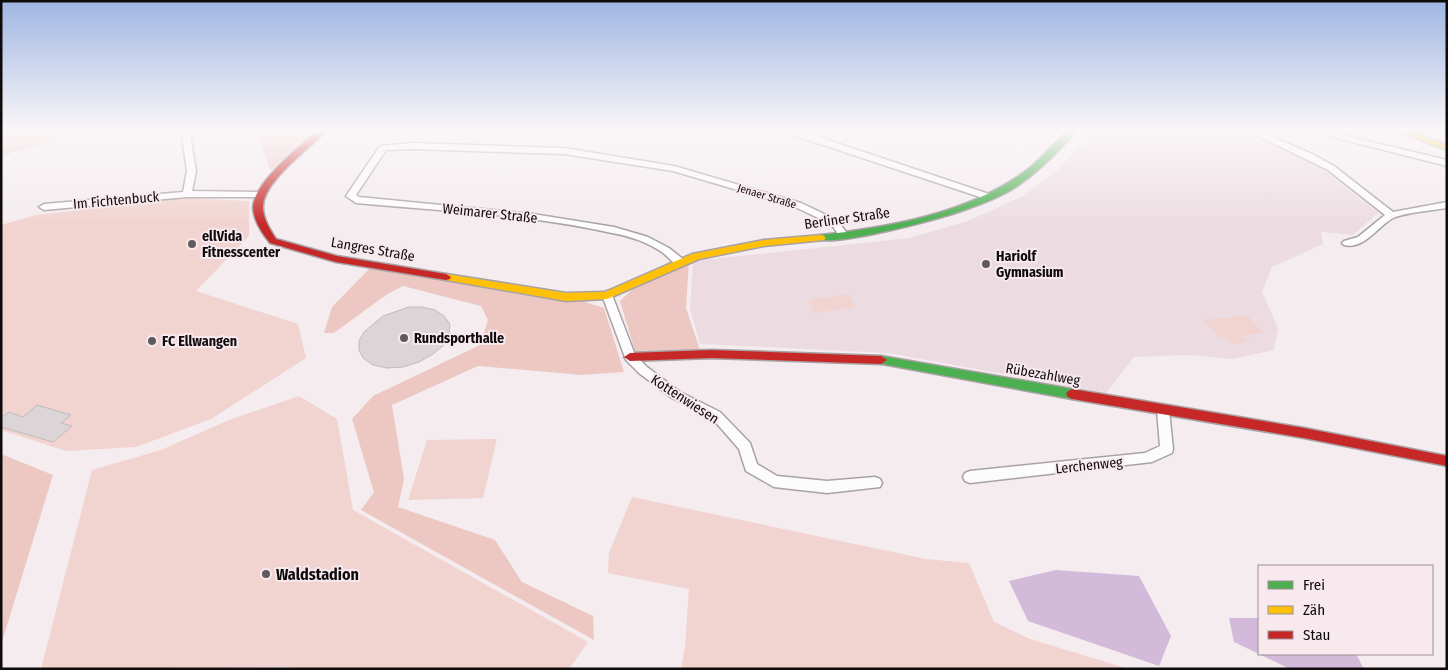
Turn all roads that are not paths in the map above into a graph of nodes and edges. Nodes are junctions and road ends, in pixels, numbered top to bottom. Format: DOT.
graph roads {
  1 [pos="192,162"];
  2 [pos="290,162"];
  3 [pos="373,162"];
  4 [pos="630,162"];
  5 [pos="886,162"];
  6 [pos="1040,162"];
  7 [pos="1319,162"];
  8 [pos="187,194"];
  9 [pos="259,196"];
  10 [pos="989,197"];
  11 [pos="1447,205"];
  12 [pos="44,207"];
  13 [pos="1390,215"];
  14 [pos="844,236"];
  15 [pos="1347,243"];
  16 [pos="680,262"];
  17 [pos="607,295"];
  18 [pos="630,357"];
  19 [pos="1163,410"];
  20 [pos="1447,460"];
  21 [pos="970,477"];
  22 [pos="875,483"];
  1 -- 8 [label="street"];
  2 -- 9 [label="street"];
  3 -- 16 [label="street, Weimarer Straße"];
  4 -- 14 [label="street, Jenaer Straße"];
  5 -- 10 [label="street"];
  6 -- 10 [label="street, Berliner Straße"];
  7 -- 13 [label="street"];
  8 -- 9 [label="street, Im Fichtenbuck"];
  8 -- 12 [label="street, Im Fichtenbuck"];
  9 -- 17 [label="street, Langres Straße"];
  10 -- 14 [label="street, Berliner Straße"];
  11 -- 13 [label="street"];
  13 -- 15 [label="street"];
  14 -- 16 [label="street, Berliner Straße"];
  16 -- 17 [label="street, Berliner Straße"];
  17 -- 18 [label="street, Kottenwiesen"];
  18 -- 19 [label="street, Rübezahlweg"];
  18 -- 22 [label="street, Kottenwiesen"];
  19 -- 20 [label="street, Rübezahlweg"];
  19 -- 21 [label="street, Lerchenweg"];
}
